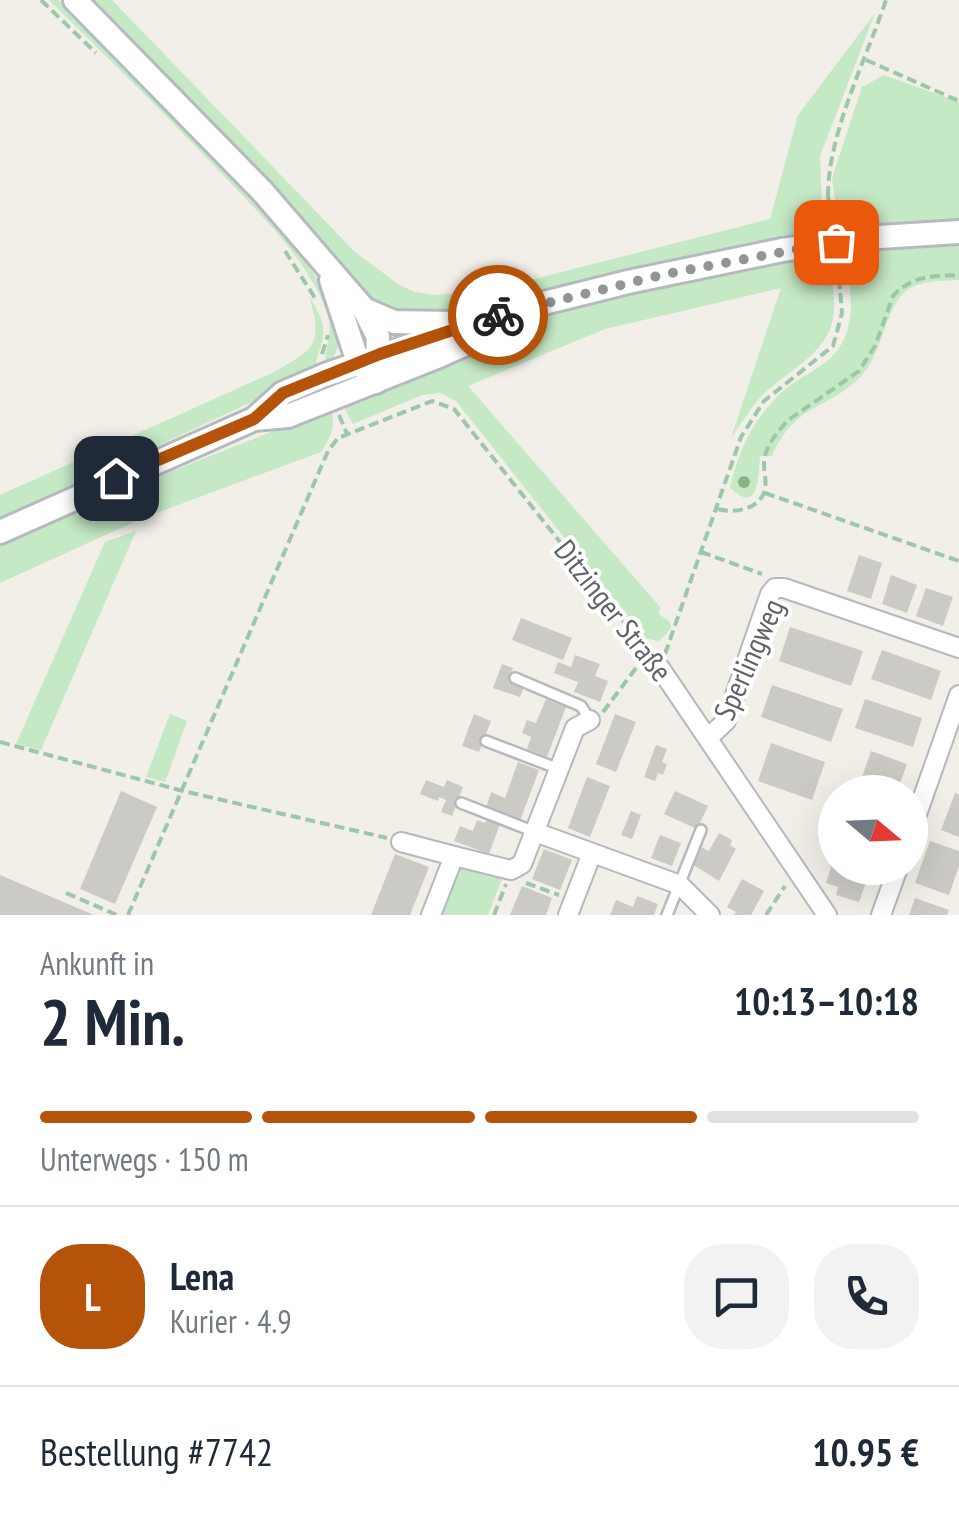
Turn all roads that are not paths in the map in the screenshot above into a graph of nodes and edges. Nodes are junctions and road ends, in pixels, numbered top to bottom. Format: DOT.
graph roads {
  1 [pos="76,0"];
  2 [pos="959,232"];
  3 [pos="327,267"];
  4 [pos="559,301"];
  5 [pos="364,309"];
  6 [pos="466,324"];
  7 [pos="369,358"];
  8 [pos="376,382"];
  9 [pos="254,419"];
  10 [pos="0,532"];
  11 [pos="959,648"];
  12 [pos="655,660"];
  13 [pos="515,678"];
  14 [pos="959,695"];
  15 [pos="590,720"];
  16 [pos="710,737"];
  17 [pos="486,741"];
  18 [pos="559,769"];
  19 [pos="928,783"];
  20 [pos="462,803"];
  21 [pos="701,830"];
  22 [pos="535,832"];
  23 [pos="401,842"];
  24 [pos="592,853"];
  25 [pos="454,856"];
  26 [pos="680,885"];
  27 [pos="892,885"];
  28 [pos="570,908"];
  29 [pos="431,915"];
  30 [pos="668,915"];
  31 [pos="710,915"];
  32 [pos="827,915"];
  33 [pos="882,915"];
  1 -- 3 [label="main road"];
  2 -- 4 [label="main road"];
  3 -- 5 [label="main road"];
  3 -- 7 [label="main road"];
  4 -- 6 [label="main road"];
  4 -- 8 [label="main road"];
  5 -- 6 [label="main road"];
  5 -- 7 [label="main road"];
  6 -- 7 [label="main road"];
  7 -- 8 [label="main road"];
  7 -- 9 [label="main road"];
  8 -- 9 [label="main road"];
  9 -- 10 [label="main road"];
  11 -- 16 [label="street, Sperlingweg"];
  12 -- 16 [label="street, Ditzinger Straße"];
  13 -- 15 [label="lane"];
  14 -- 19 [label="street"];
  15 -- 18 [label="street"];
  16 -- 32 [label="street, Ditzinger Straße"];
  17 -- 18 [label="lane"];
  18 -- 22 [label="street"];
  20 -- 22 [label="lane"];
  21 -- 26 [label="lane"];
  22 -- 24 [label="street"];
  22 -- 25 [label="street"];
  23 -- 25 [label="street"];
  24 -- 26 [label="street"];
  24 -- 28 [label="street"];
  25 -- 29 [label="street"];
  26 -- 30 [label="lane"];
  26 -- 31 [label="street"];
  27 -- 33 [label="street"];
}
